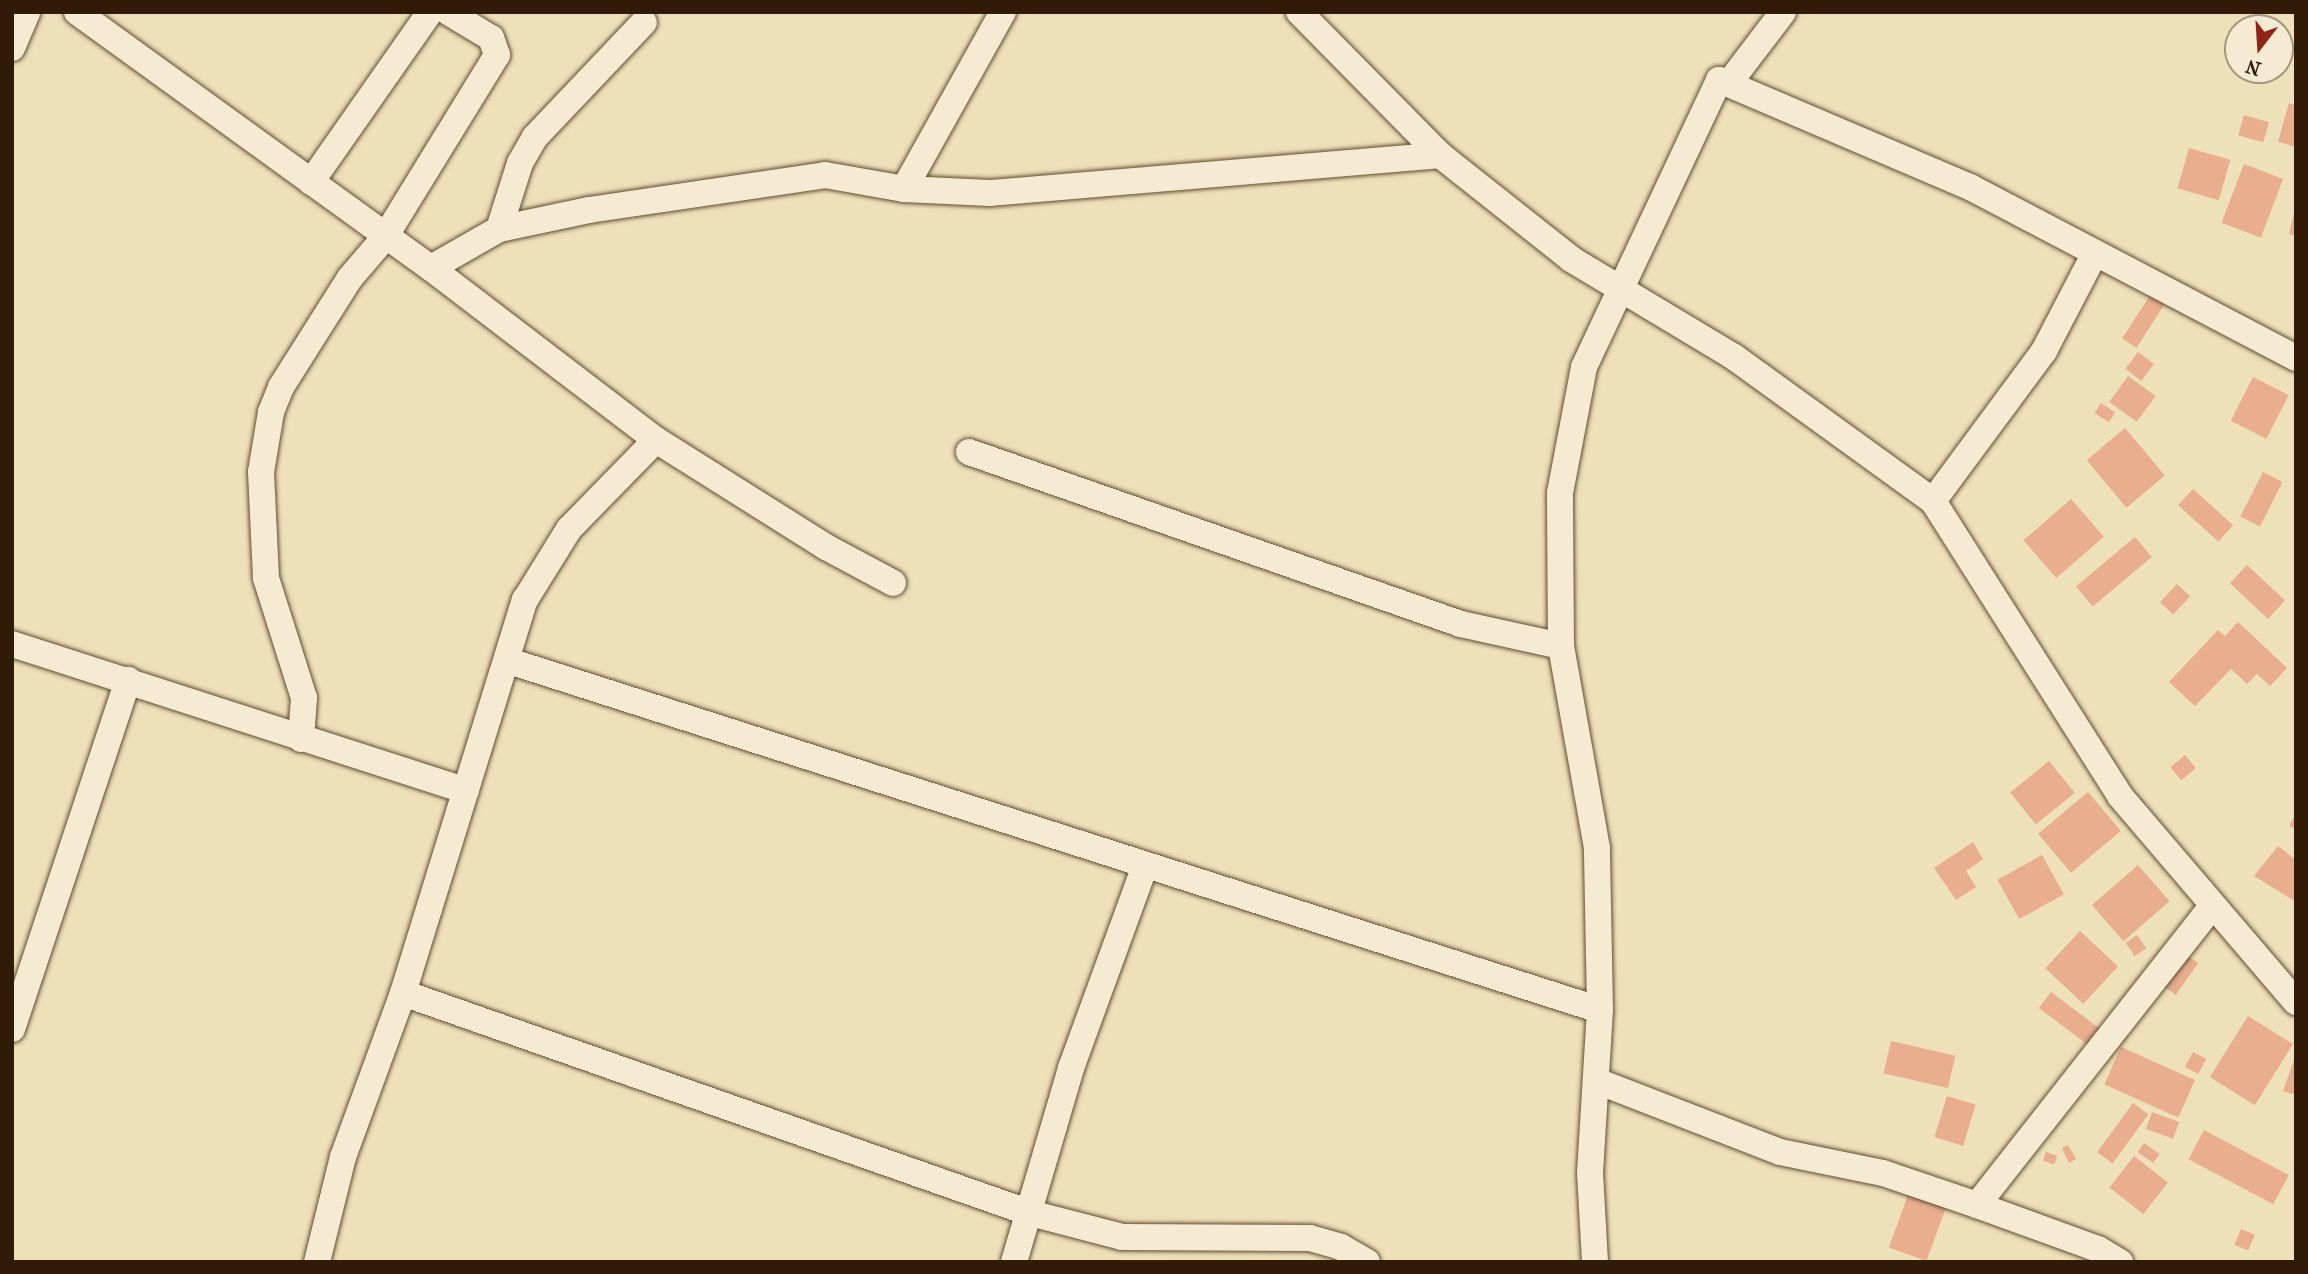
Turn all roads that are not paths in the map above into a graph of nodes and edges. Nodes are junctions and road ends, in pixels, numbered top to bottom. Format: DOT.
graph roads {
  1 [pos="27,12"];
  2 [pos="77,12"];
  3 [pos="430,12"];
  4 [pos="448,12"];
  5 [pos="1003,12"];
  6 [pos="1299,12"];
  7 [pos="1783,12"];
  8 [pos="111,21"];
  9 [pos="644,22"];
  10 [pos="12,48"];
  11 [pos="1719,80"];
  12 [pos="1440,155"];
  13 [pos="311,182"];
  14 [pos="904,189"];
  15 [pos="499,229"];
  16 [pos="385,237"];
  17 [pos="2095,253"];
  18 [pos="431,268"];
  19 [pos="1621,289"];
  20 [pos="2296,358"];
  21 [pos="656,440"];
  22 [pos="969,452"];
  23 [pos="1933,501"];
  24 [pos="893,583"];
  25 [pos="12,644"];
  26 [pos="1561,646"];
  27 [pos="509,661"];
  28 [pos="128,680"];
  29 [pos="301,739"];
  30 [pos="466,792"];
  31 [pos="1145,866"];
  32 [pos="2212,906"];
  33 [pos="2286,972"];
  34 [pos="403,993"];
  35 [pos="2296,1002"];
  36 [pos="1600,1010"];
  37 [pos="12,1029"];
  38 [pos="1597,1082"];
  39 [pos="1977,1205"];
  40 [pos="1030,1213"];
  41 [pos="317,1262"];
  42 [pos="1014,1262"];
  43 [pos="1367,1262"];
  44 [pos="1595,1262"];
  45 [pos="2120,1262"];
  1 -- 10 [label="street"];
  2 -- 8 [label="street"];
  3 -- 13 [label="street"];
  4 -- 16 [label="street"];
  5 -- 14 [label="street"];
  6 -- 12 [label="street"];
  7 -- 11 [label="street"];
  8 -- 13 [label="street"];
  9 -- 15 [label="street"];
  11 -- 17 [label="street"];
  11 -- 19 [label="street"];
  12 -- 14 [label="street"];
  12 -- 19 [label="street"];
  13 -- 16 [label="street"];
  14 -- 15 [label="street"];
  15 -- 18 [label="street"];
  16 -- 18 [label="street"];
  16 -- 29 [label="street"];
  17 -- 20 [label="street"];
  17 -- 23 [label="street"];
  18 -- 21 [label="street"];
  19 -- 23 [label="street"];
  19 -- 26 [label="street"];
  21 -- 24 [label="street"];
  21 -- 27 [label="street"];
  22 -- 26 [label="street"];
  23 -- 32 [label="street"];
  25 -- 28 [label="street"];
  26 -- 36 [label="street"];
  27 -- 30 [label="street"];
  27 -- 31 [label="street"];
  28 -- 29 [label="street"];
  28 -- 37 [label="street"];
  29 -- 30 [label="street"];
  30 -- 34 [label="street"];
  31 -- 36 [label="street"];
  31 -- 40 [label="street"];
  32 -- 33 [label="street"];
  32 -- 39 [label="street"];
  33 -- 35 [label="street"];
  34 -- 40 [label="street"];
  34 -- 41 [label="street"];
  36 -- 38 [label="street"];
  38 -- 39 [label="street"];
  38 -- 44 [label="street"];
  39 -- 45 [label="street"];
  40 -- 42 [label="street"];
  40 -- 43 [label="street"];
}
